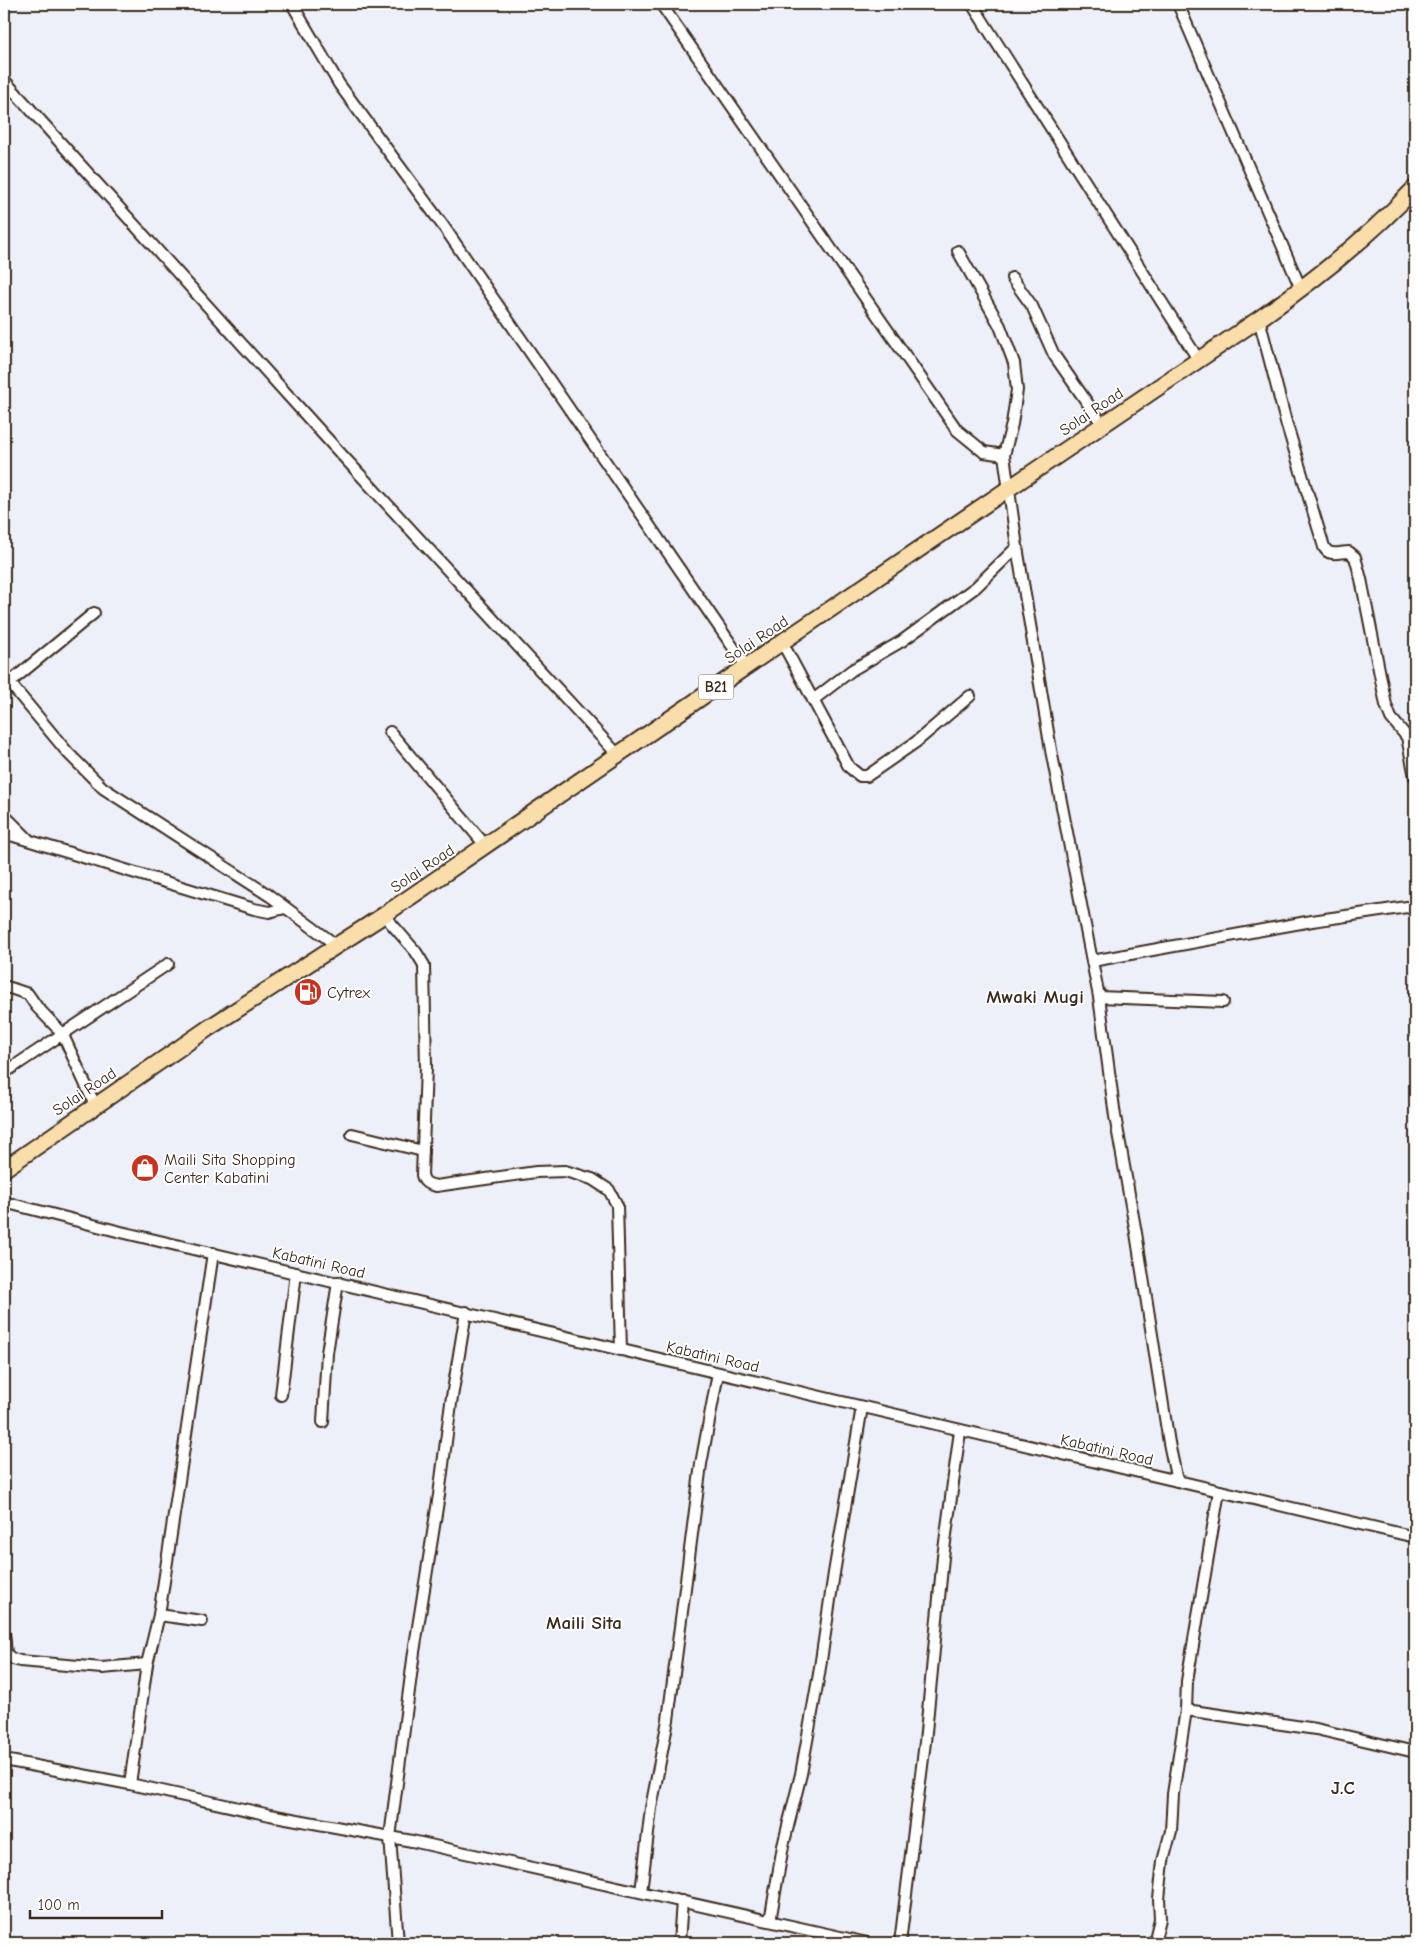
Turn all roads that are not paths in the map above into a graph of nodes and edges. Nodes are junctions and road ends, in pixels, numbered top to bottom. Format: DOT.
graph roads {
  1 [pos="292,4"];
  2 [pos="661,4"];
  3 [pos="972,4"];
  4 [pos="1178,4"];
  5 [pos="4,80"];
  6 [pos="1415,188"];
  7 [pos="958,251"];
  8 [pos="1012,278"];
  9 [pos="1301,289"];
  10 [pos="1259,319"];
  11 [pos="1198,359"];
  12 [pos="1102,424"];
  13 [pos="1004,455"];
  14 [pos="1008,488"];
  15 [pos="1017,547"];
  16 [pos="94,613"];
  17 [pos="782,642"];
  18 [pos="746,666"];
  19 [pos="6,679"];
  20 [pos="970,696"];
  21 [pos="813,700"];
  22 [pos="390,732"];
  23 [pos="618,755"];
  24 [pos="1415,777"];
  25 [pos="4,815"];
  26 [pos="4,833"];
  27 [pos="28,840"];
  28 [pos="485,845"];
  29 [pos="286,908"];
  30 [pos="1415,910"];
  31 [pos="384,915"];
  32 [pos="336,945"];
  33 [pos="1092,961"];
  34 [pos="168,964"];
  35 [pos="4,986"];
  36 [pos="1099,997"];
  37 [pos="1222,1002"];
  38 [pos="62,1033"];
  39 [pos="4,1073"];
  40 [pos="95,1105"];
  41 [pos="352,1134"];
  42 [pos="422,1151"];
  43 [pos="4,1169"];
  44 [pos="4,1202"];
  45 [pos="213,1253"];
  46 [pos="296,1273"];
  47 [pos="338,1282"];
  48 [pos="466,1312"];
  49 [pos="621,1350"];
  50 [pos="718,1373"];
  51 [pos="281,1394"];
  52 [pos="862,1407"];
  53 [pos="323,1422"];
  54 [pos="960,1431"];
  55 [pos="1177,1481"];
  56 [pos="1219,1491"];
  57 [pos="1415,1537"];
  58 [pos="160,1615"];
  59 [pos="202,1621"];
  60 [pos="4,1634"];
  61 [pos="147,1664"];
  62 [pos="1186,1710"];
  63 [pos="1415,1752"];
  64 [pos="4,1760"];
  65 [pos="130,1784"];
  66 [pos="390,1836"];
  67 [pos="641,1892"];
  68 [pos="682,1901"];
  69 [pos="770,1921"];
  70 [pos="398,1943"];
  71 [pos="679,1943"];
  72 [pos="867,1943"];
  73 [pos="900,1943"];
  74 [pos="1154,1943"];
  1 -- 18 [label="street"];
  2 -- 13 [label="street"];
  3 -- 11 [label="street"];
  4 -- 9 [label="street"];
  5 -- 23 [label="street"];
  6 -- 9 [label="highway, Solai Road / B21"];
  7 -- 13 [label="street"];
  8 -- 12 [label="street"];
  9 -- 10 [label="highway, Solai Road / B21"];
  10 -- 11 [label="highway, Solai Road / B21"];
  10 -- 24 [label="street"];
  11 -- 12 [label="highway, Solai Road / B21"];
  12 -- 14 [label="highway, Solai Road / B21"];
  13 -- 14 [label="street"];
  14 -- 15 [label="street"];
  14 -- 17 [label="highway, Solai Road / B21"];
  15 -- 21 [label="street"];
  15 -- 33 [label="street"];
  16 -- 19 [label="street"];
  17 -- 18 [label="highway, Solai Road / B21"];
  17 -- 21 [label="street"];
  18 -- 23 [label="highway, Solai Road / B21"];
  19 -- 29 [label="street"];
  20 -- 21 [label="street"];
  22 -- 28 [label="street"];
  23 -- 28 [label="highway, Solai Road / B21"];
  25 -- 27 [label="street"];
  26 -- 27 [label="street"];
  27 -- 29 [label="street"];
  28 -- 31 [label="highway, Solai Road / B21"];
  29 -- 32 [label="street"];
  30 -- 33 [label="street"];
  31 -- 32 [label="highway, Solai Road / B21"];
  31 -- 42 [label="street"];
  32 -- 40 [label="highway, Solai Road / B21"];
  33 -- 36 [label="street"];
  34 -- 38 [label="street"];
  35 -- 38 [label="street"];
  36 -- 37 [label="street"];
  36 -- 55 [label="street"];
  38 -- 39 [label="street"];
  38 -- 40 [label="street"];
  40 -- 43 [label="highway, Solai Road / B21"];
  41 -- 42 [label="street"];
  42 -- 49 [label="street"];
  44 -- 45 [label="street, Kabatini Road"];
  45 -- 46 [label="street, Kabatini Road"];
  45 -- 58 [label="street"];
  46 -- 47 [label="street, Kabatini Road"];
  46 -- 51 [label="street"];
  47 -- 48 [label="street, Kabatini Road"];
  47 -- 53 [label="street"];
  48 -- 49 [label="street, Kabatini Road"];
  48 -- 66 [label="street"];
  49 -- 50 [label="street, Kabatini Road"];
  50 -- 52 [label="street, Kabatini Road"];
  50 -- 67 [label="street"];
  52 -- 54 [label="street, Kabatini Road"];
  52 -- 69 [label="street"];
  54 -- 55 [label="street, Kabatini Road"];
  54 -- 73 [label="street"];
  55 -- 56 [label="street, Kabatini Road"];
  56 -- 57 [label="street, Kabatini Road"];
  56 -- 62 [label="street"];
  58 -- 59 [label="street"];
  58 -- 61 [label="street"];
  60 -- 61 [label="street"];
  61 -- 65 [label="street"];
  62 -- 63 [label="street"];
  62 -- 74 [label="street"];
  64 -- 65 [label="street"];
  65 -- 66 [label="street"];
  66 -- 67 [label="street"];
  66 -- 70 [label="street"];
  67 -- 68 [label="street"];
  68 -- 69 [label="street"];
  68 -- 71 [label="street"];
  69 -- 72 [label="street"];
}
